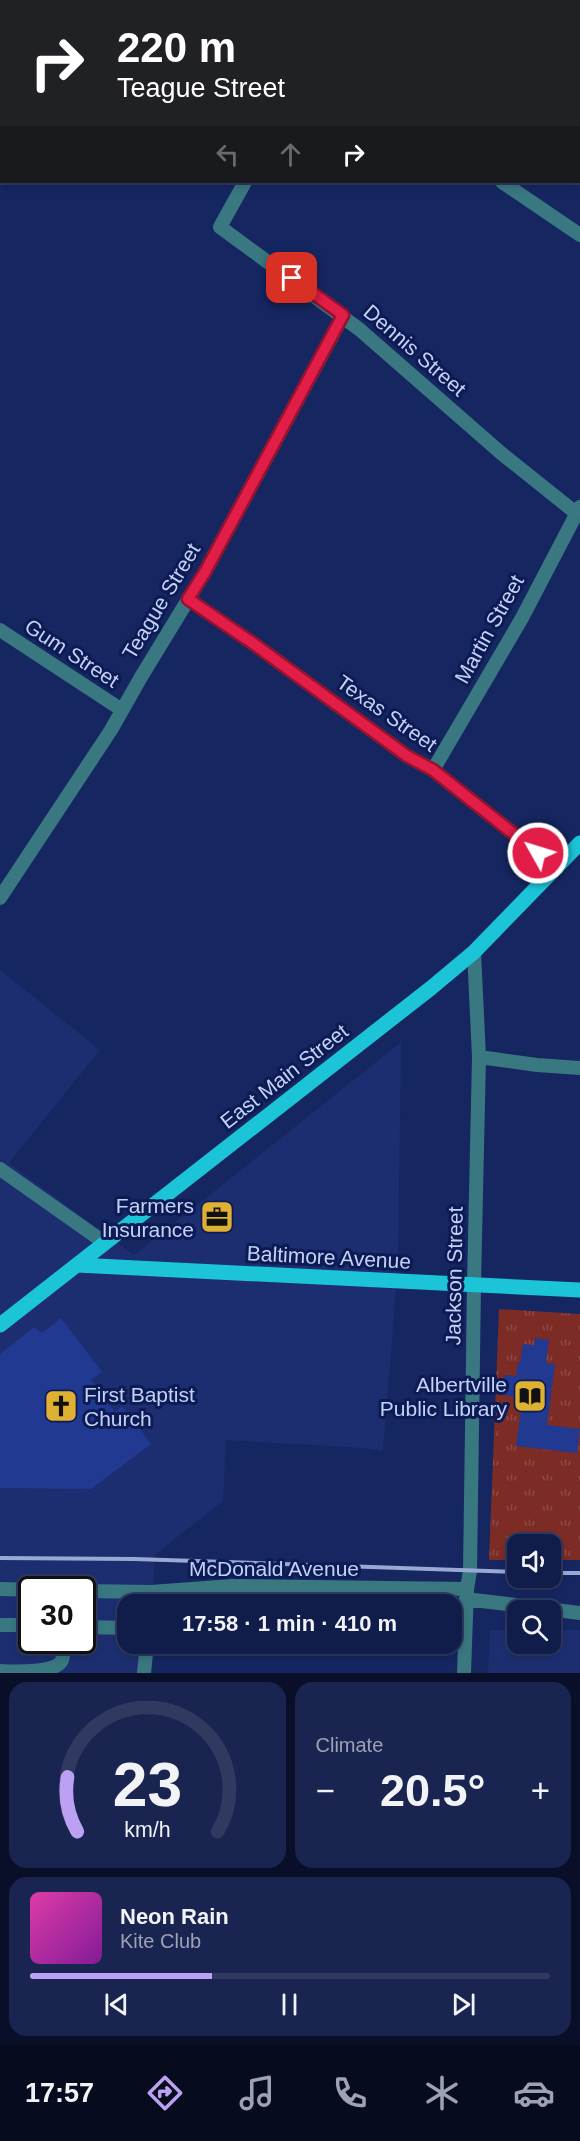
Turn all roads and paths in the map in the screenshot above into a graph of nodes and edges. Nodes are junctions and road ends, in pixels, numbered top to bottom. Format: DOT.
graph roads {
  1 [pos="244,183"];
  2 [pos="503,183"];
  3 [pos="580,235"];
  4 [pos="343,315"];
  5 [pos="578,510"];
  6 [pos="188,599"];
  7 [pos="0,630"];
  8 [pos="122,710"];
  9 [pos="433,770"];
  10 [pos="580,843"];
  11 [pos="557,868"];
  12 [pos="0,898"];
  13 [pos="474,952"];
  14 [pos="479,1057"];
  15 [pos="580,1068"];
  16 [pos="0,1169"];
  17 [pos="105,1243"];
  18 [pos="77,1265"];
  19 [pos="474,1285"];
  20 [pos="580,1290"];
  21 [pos="0,1325"];
  22 [pos="0,1589"];
  23 [pos="18,1589"];
  24 [pos="96,1592"];
  25 [pos="177,1594"];
  26 [pos="466,1594"];
  27 [pos="117,1595"];
  28 [pos="580,1613"];
  29 [pos="0,1625"];
  30 [pos="18,1626"];
  31 [pos="96,1627"];
  32 [pos="117,1628"];
  33 [pos="62,1654"];
  34 [pos="146,1654"];
  35 [pos="9,1672"];
  36 [pos="144,1673"];
  37 [pos="464,1673"];
  1 -- 4 [label="street, Dennis Street"];
  2 -- 3 [label="street"];
  4 -- 5 [label="street, Dennis Street"];
  4 -- 6 [label="street, Teague Street"];
  5 -- 9 [label="street, Martin Street"];
  6 -- 8 [label="street, Teague Street"];
  6 -- 9 [label="street, Texas Street"];
  7 -- 8 [label="street, Gum Street"];
  8 -- 12 [label="street, Teague Street"];
  9 -- 11 [label="street, Texas Street"];
  10 -- 11 [label="main road, East Main Street"];
  11 -- 13 [label="main road, East Main Street"];
  13 -- 14 [label="street, Jackson Street"];
  13 -- 17 [label="main road, East Main Street"];
  14 -- 15 [label="street"];
  14 -- 19 [label="street, Jackson Street"];
  16 -- 17 [label="street"];
  17 -- 18 [label="main road, East Main Street"];
  18 -- 19 [label="main road, Baltimore Avenue"];
  18 -- 21 [label="main road, East Main Street"];
  19 -- 20 [label="main road, Baltimore Avenue"];
  19 -- 26 [label="street, Jackson Street"];
  22 -- 23 [label="street"];
  24 -- 27 [label="street, McDonald Avenue"];
  25 -- 26 [label="street, McDonald Avenue"];
  26 -- 28 [label="street, McDonald Avenue"];
  26 -- 37 [label="street, Jackson Street"];
  29 -- 30 [label="street"];
  31 -- 32 [label="street"];
  33 -- 35 [label="street"];
  34 -- 36 [label="street"];
}
